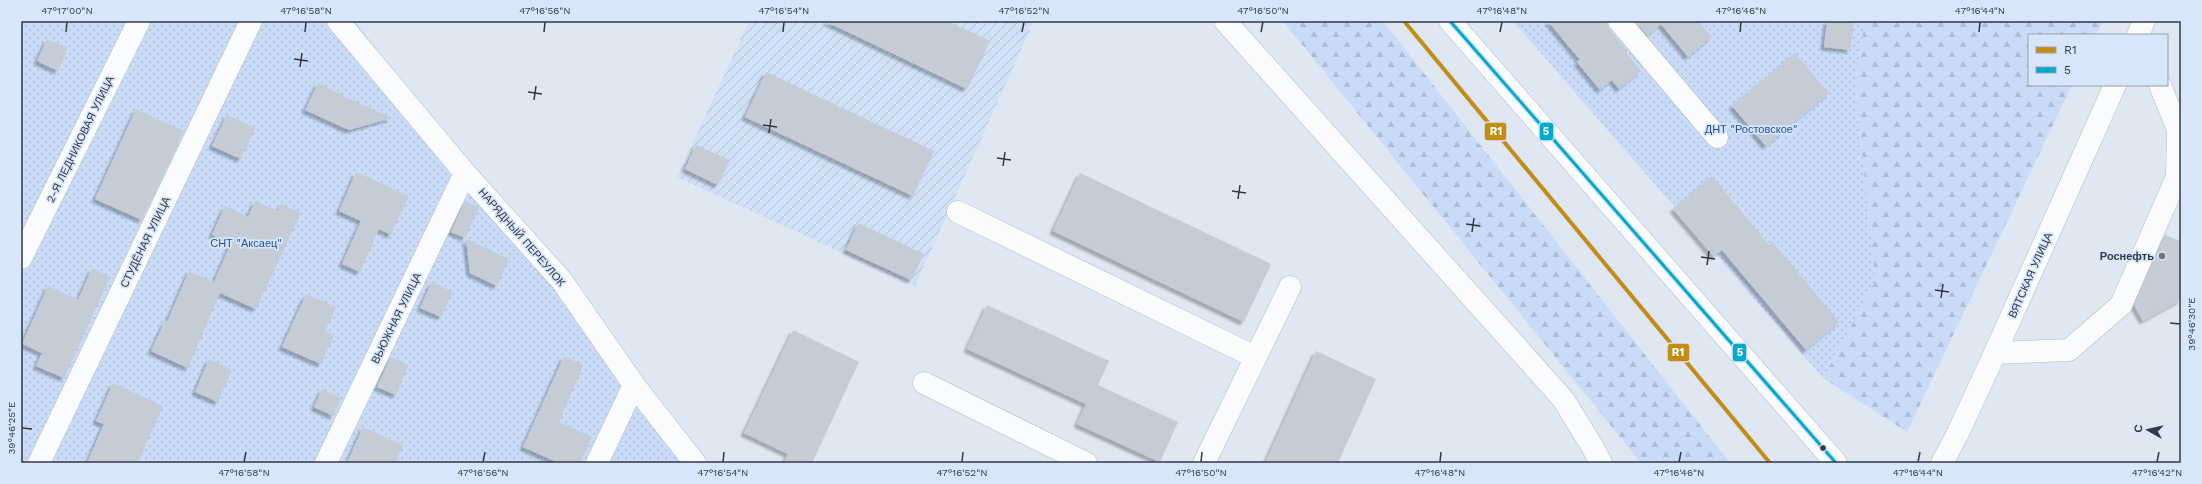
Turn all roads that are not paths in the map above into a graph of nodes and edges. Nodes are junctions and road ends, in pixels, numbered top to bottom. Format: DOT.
graph roads {
  1 [pos="139,21"];
  2 [pos="251,21"];
  3 [pos="338,21"];
  4 [pos="1225,21"];
  5 [pos="1450,21"];
  6 [pos="1619,21"];
  7 [pos="2115,86"];
  8 [pos="2160,86"];
  9 [pos="1717,137"];
  10 [pos="465,173"];
  11 [pos="958,212"];
  12 [pos="21,258"];
  13 [pos="1290,287"];
  14 [pos="1995,353"];
  15 [pos="1255,357"];
  16 [pos="924,383"];
  17 [pos="634,385"];
  18 [pos="39,463"];
  19 [pos="326,463"];
  20 [pos="597,463"];
  21 [pos="695,463"];
  22 [pos="1086,463"];
  23 [pos="1204,463"];
  24 [pos="1600,463"];
  25 [pos="1836,463"];
  26 [pos="1942,463"];
  1 -- 12 [label="street, 2-Я ЛЕДНИКОВАЯ УЛИЦА"];
  2 -- 18 [label="street, СТУДЁНАЯ УЛИЦА"];
  3 -- 10 [label="street, НАРЯДНЫЙ ПЕРЕУЛОК"];
  4 -- 24 [label="street"];
  5 -- 25 [label="street"];
  6 -- 9 [label="street"];
  7 -- 14 [label="street, ВЯТСКАЯ УЛИЦА"];
  8 -- 14 [label="street"];
  10 -- 17 [label="street, НАРЯДНЫЙ ПЕРЕУЛОК"];
  10 -- 19 [label="street, ВЬЮЖНАЯ УЛИЦА"];
  11 -- 15 [label="street"];
  13 -- 15 [label="street"];
  14 -- 26 [label="street, ВЯТСКАЯ УЛИЦА"];
  15 -- 23 [label="street"];
  16 -- 22 [label="street"];
  17 -- 20 [label="street"];
  17 -- 21 [label="street, НАРЯДНЫЙ ПЕРЕУЛОК"];
}
